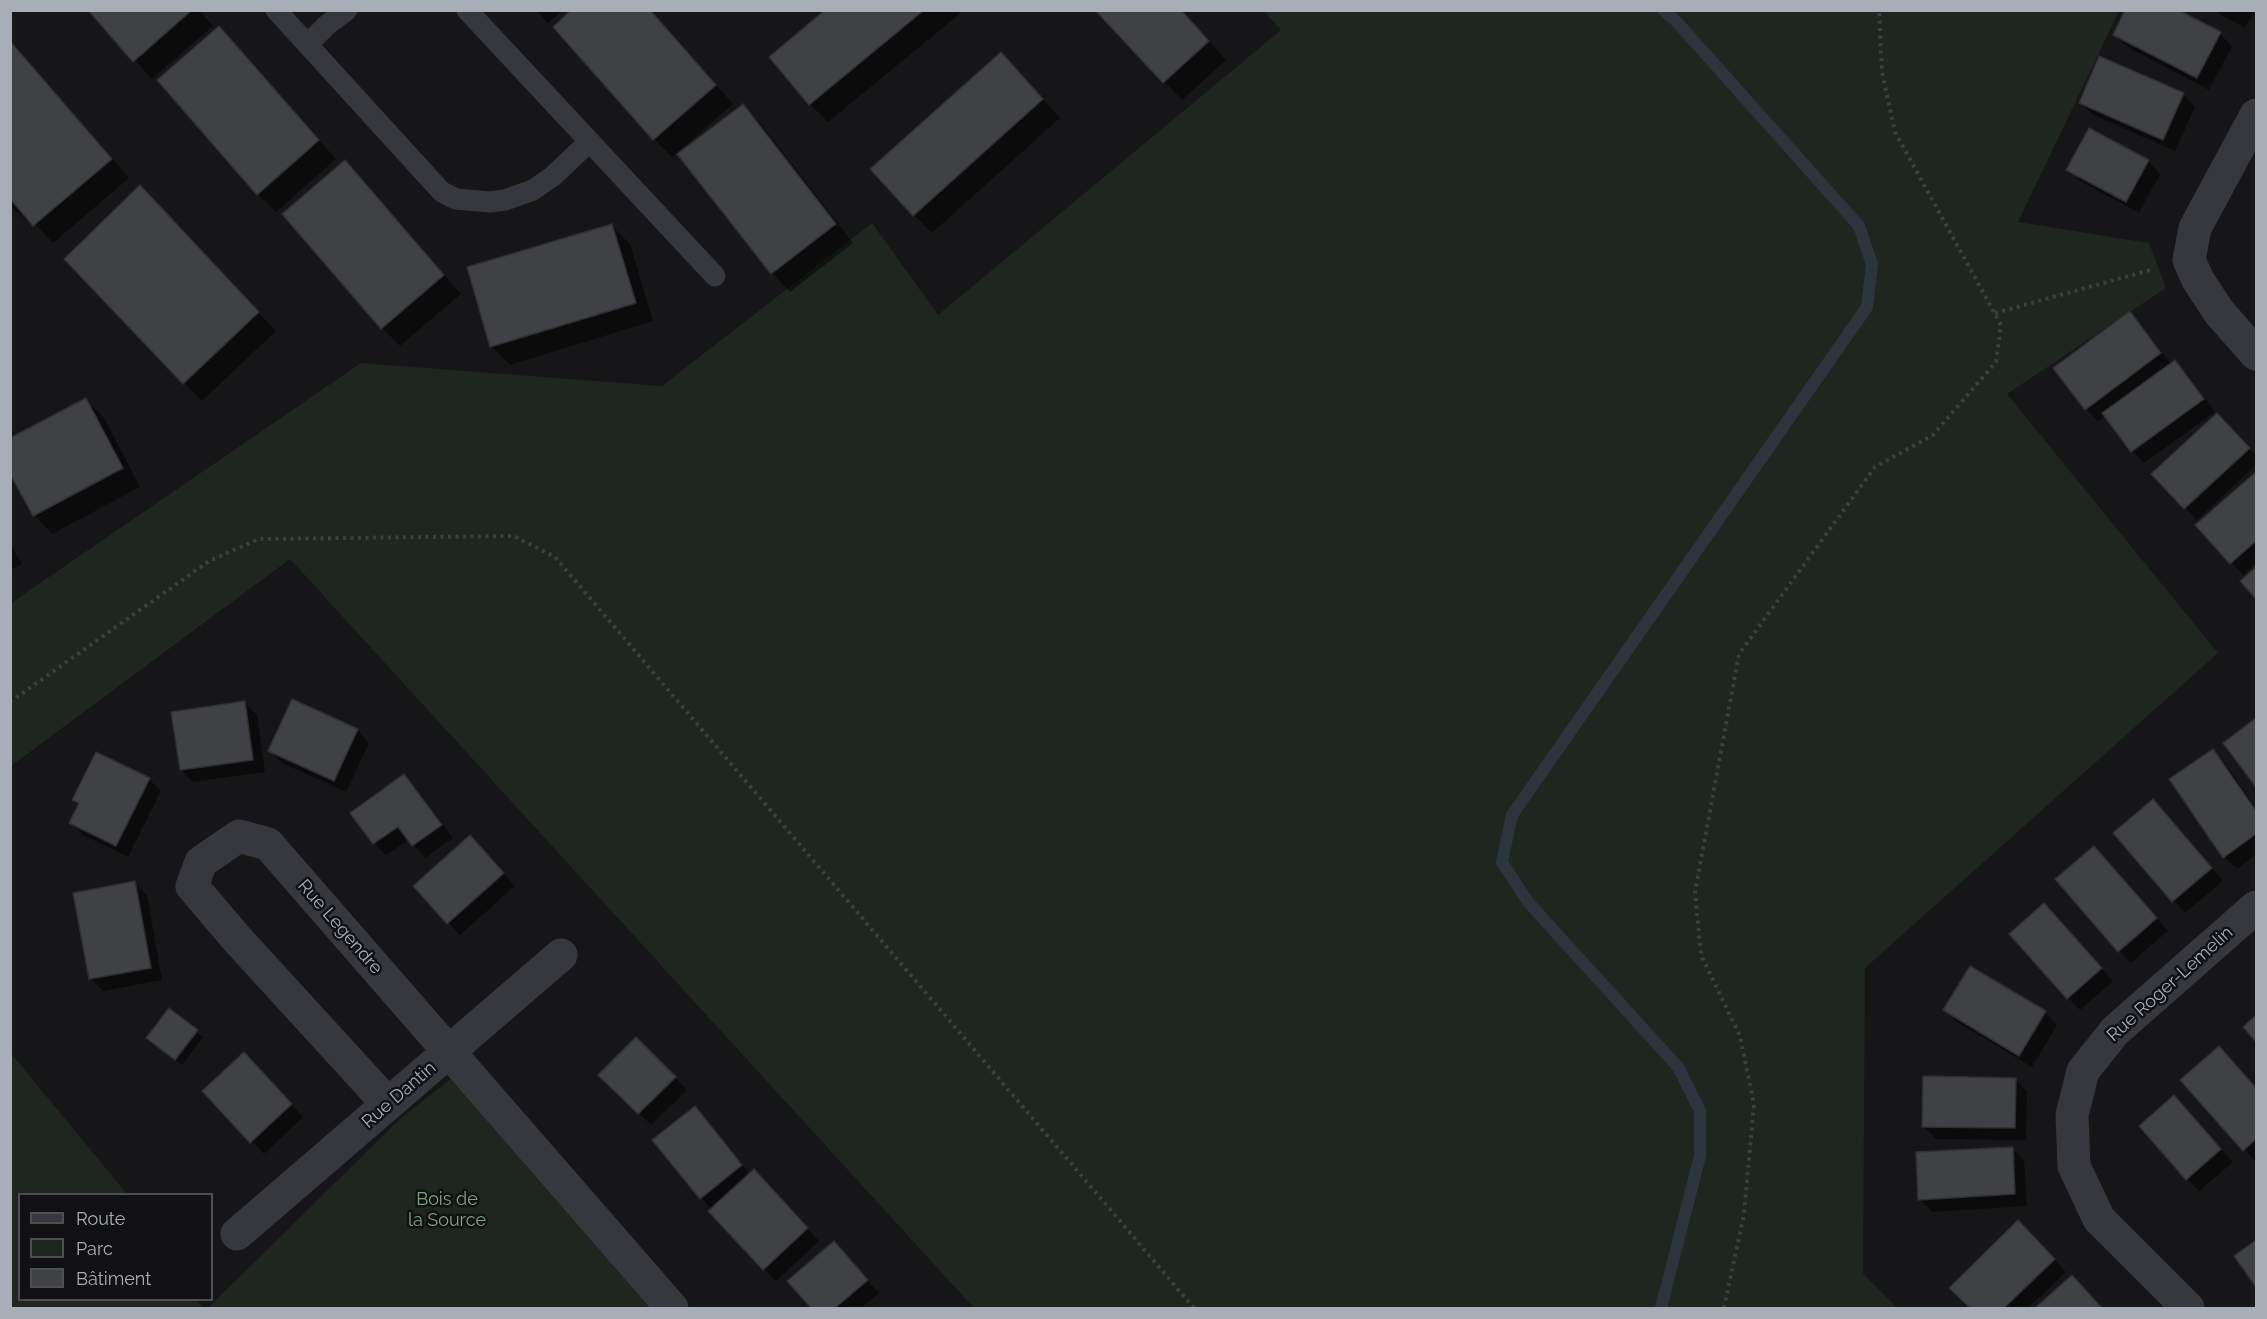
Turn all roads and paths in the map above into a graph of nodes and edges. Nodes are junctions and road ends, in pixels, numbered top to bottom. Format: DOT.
graph roads {
  1 [pos="276,10"];
  2 [pos="347,10"];
  3 [pos="467,10"];
  4 [pos="1880,10"];
  5 [pos="308,44"];
  6 [pos="2256,115"];
  7 [pos="588,142"];
  8 [pos="2189,260"];
  9 [pos="714,276"];
  10 [pos="1995,313"];
  11 [pos="2256,354"];
  12 [pos="10,702"];
  13 [pos="2256,907"];
  14 [pos="561,955"];
  15 [pos="448,1052"];
  16 [pos="388,1104"];
  17 [pos="237,1234"];
  18 [pos="672,1308"];
  19 [pos="1194,1308"];
  20 [pos="1724,1308"];
  21 [pos="2188,1308"];
  1 -- 5 [label="lane"];
  2 -- 5 [label="lane"];
  3 -- 7 [label="lane"];
  4 -- 10 [label="path"];
  5 -- 7 [label="lane"];
  6 -- 8 [label="street"];
  7 -- 9 [label="lane"];
  8 -- 10 [label="path"];
  8 -- 11 [label="street"];
  10 -- 20 [label="path"];
  12 -- 19 [label="path"];
  13 -- 21 [label="street, Rue Roger-Lemelin"];
  14 -- 15 [label="street, Rue Dantin"];
  15 -- 16 [label="street, Rue Dantin"];
  15 -- 16 [label="street, Rue Legendre"];
  15 -- 18 [label="street, Rue Legendre"];
  16 -- 17 [label="street, Rue Dantin"];
}
